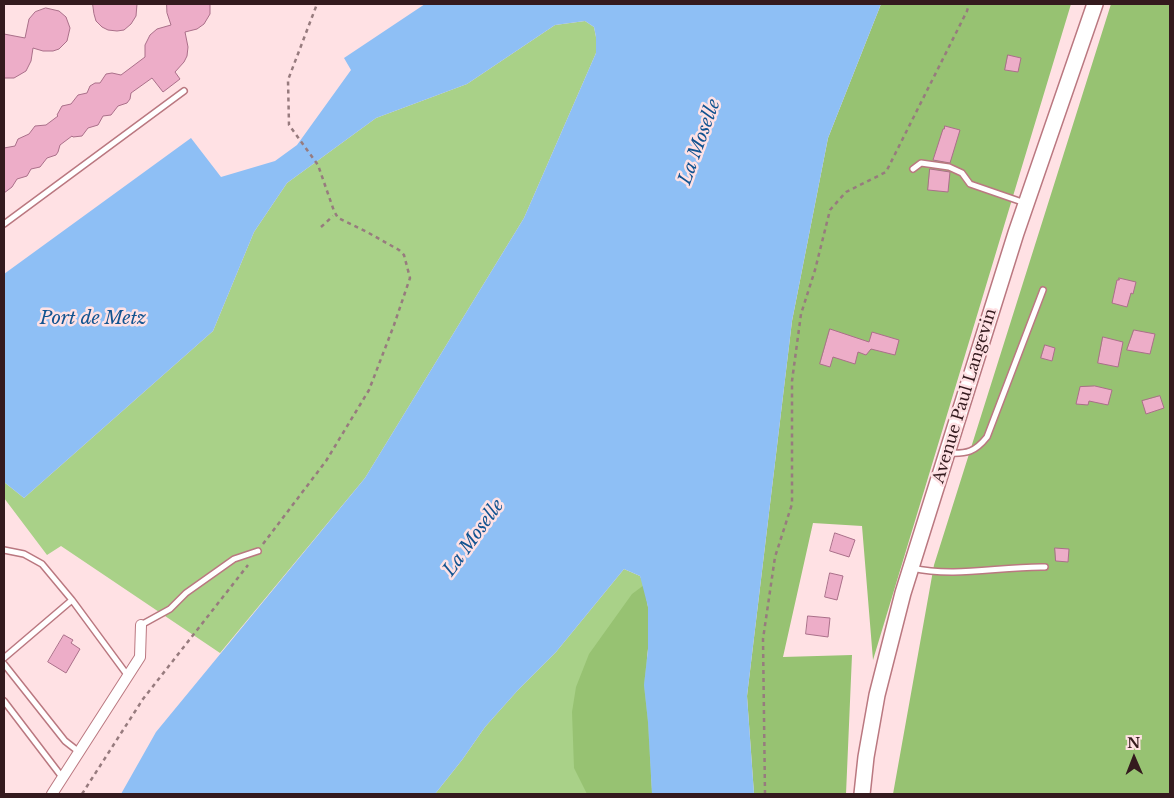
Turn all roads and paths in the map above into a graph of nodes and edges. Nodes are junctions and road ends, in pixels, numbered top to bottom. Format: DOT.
graph roads {
  1 [pos="317,4"];
  2 [pos="969,4"];
  3 [pos="1095,4"];
  4 [pos="184,91"];
  5 [pos="913,169"];
  6 [pos="1026,203"];
  7 [pos="333,216"];
  8 [pos="4,224"];
  9 [pos="321,227"];
  10 [pos="1043,290"];
  11 [pos="947,453"];
  12 [pos="4,550"];
  13 [pos="258,551"];
  14 [pos="1045,567"];
  15 [pos="911,568"];
  16 [pos="72,600"];
  17 [pos="141,625"];
  18 [pos="4,658"];
  19 [pos="4,664"];
  20 [pos="128,676"];
  21 [pos="4,701"];
  22 [pos="79,752"];
  23 [pos="63,778"];
  24 [pos="52,794"];
  25 [pos="82,794"];
  26 [pos="765,794"];
  27 [pos="862,794"];
  1 -- 13 [label="path"];
  2 -- 26 [label="path"];
  3 -- 6 [label="main road, Avenue Paul Langevin"];
  4 -- 8 [label="lane"];
  5 -- 6 [label="lane"];
  6 -- 11 [label="main road, Avenue Paul Langevin"];
  7 -- 9 [label="path"];
  10 -- 11 [label="lane"];
  11 -- 15 [label="main road, Avenue Paul Langevin"];
  12 -- 16 [label="lane"];
  13 -- 17 [label="lane"];
  13 -- 25 [label="path"];
  14 -- 15 [label="lane"];
  15 -- 27 [label="main road, Avenue Paul Langevin"];
  16 -- 18 [label="lane"];
  16 -- 20 [label="lane"];
  17 -- 20 [label="street"];
  19 -- 22 [label="lane"];
  20 -- 22 [label="street"];
  21 -- 23 [label="lane"];
  22 -- 23 [label="street"];
  23 -- 24 [label="street"];
}
